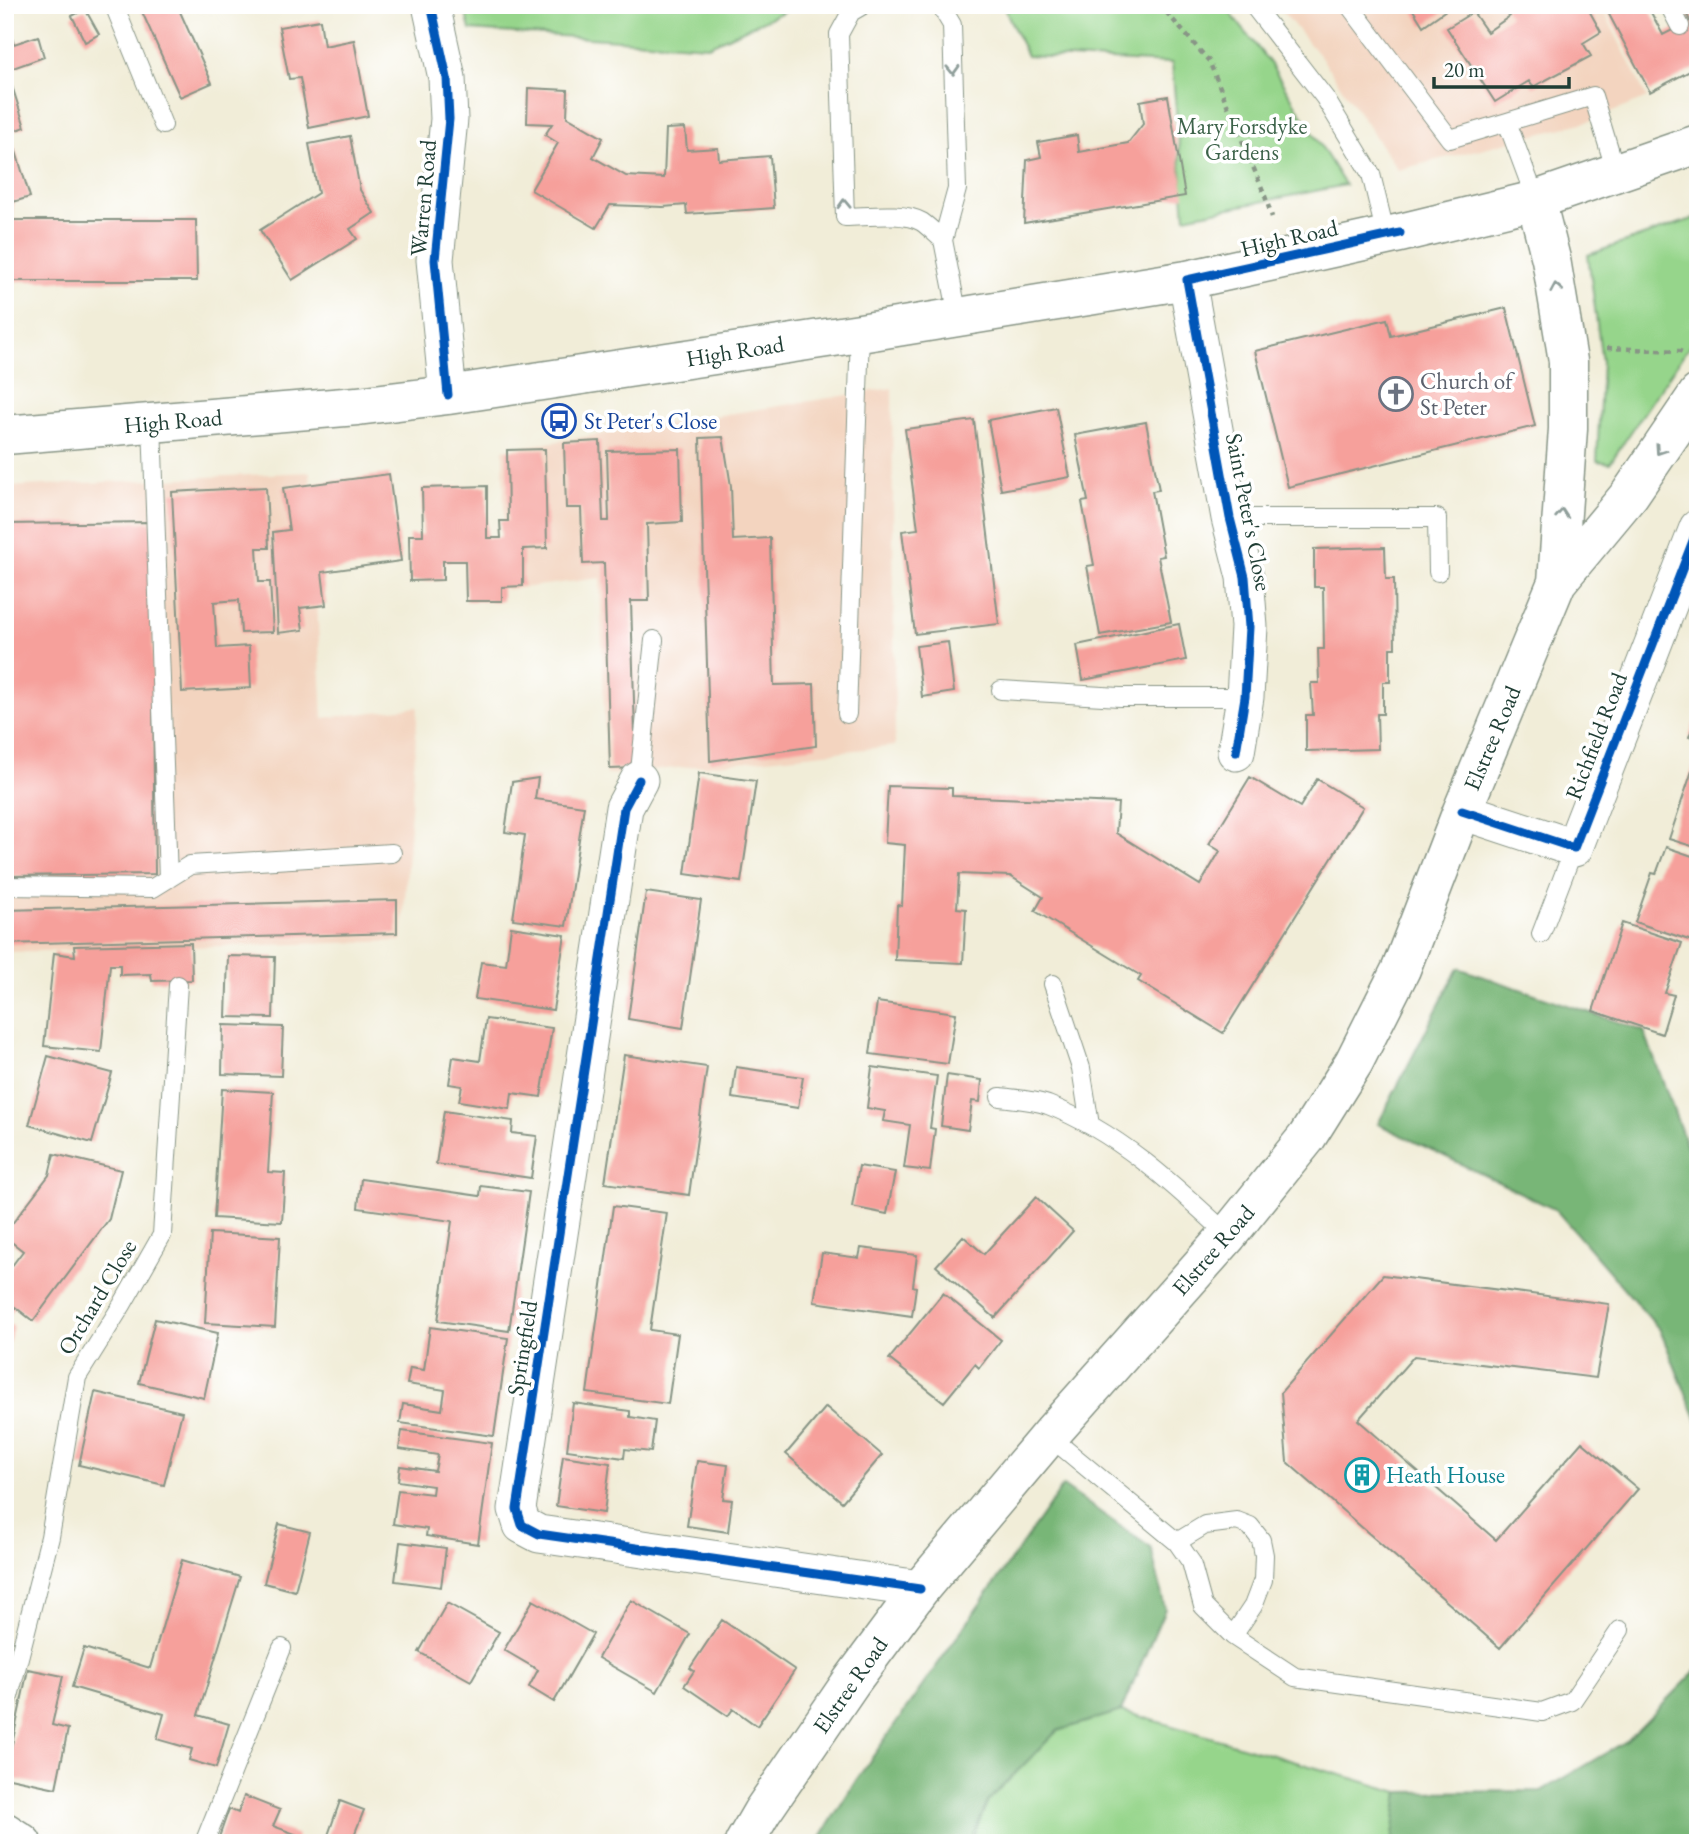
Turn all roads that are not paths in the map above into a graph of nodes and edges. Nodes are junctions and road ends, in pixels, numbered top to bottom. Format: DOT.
graph roads {
  1 [pos="114,5"];
  2 [pos="430,5"];
  3 [pos="863,5"];
  4 [pos="940,5"];
  5 [pos="1252,5"];
  6 [pos="1349,5"];
  7 [pos="1669,5"];
  8 [pos="1680,26"];
  9 [pos="1507,122"];
  10 [pos="163,125"];
  11 [pos="1698,144"];
  12 [pos="1616,172"];
  13 [pos="1536,200"];
  14 [pos="1386,236"];
  15 [pos="943,240"];
  16 [pos="1187,280"];
  17 [pos="958,316"];
  18 [pos="860,332"];
  19 [pos="1698,394"];
  20 [pos="448,395"];
  21 [pos="152,423"];
  22 [pos="5,435"];
  23 [pos="1230,518"];
  24 [pos="1698,528"];
  25 [pos="1438,572"];
  26 [pos="1557,582"];
  27 [pos="654,640"];
  28 [pos="1001,690"];
  29 [pos="1245,697"];
  30 [pos="848,714"];
  31 [pos="1236,752"];
  32 [pos="639,780"];
  33 [pos="1462,811"];
  34 [pos="1574,848"];
  35 [pos="392,853"];
  36 [pos="168,879"];
  37 [pos="5,887"];
  38 [pos="1541,934"];
  39 [pos="1053,984"];
  40 [pos="177,985"];
  41 [pos="1000,1097"];
  42 [pos="1090,1125"];
  43 [pos="1228,1235"];
  44 [pos="1049,1436"];
  45 [pos="1178,1542"];
  46 [pos="920,1589"];
  47 [pos="1620,1630"];
  48 [pos="1233,1636"];
  49 [pos="282,1648"];
  50 [pos="5,1712"];
  51 [pos="5,1832"];
  52 [pos="22,1843"];
  53 [pos="204,1843"];
  54 [pos="744,1843"];
  1 -- 10 [label="lane"];
  2 -- 20 [label="street, Warren Road"];
  15 -- 3 [label="lane, one-way"];
  4 -- 15 [label="lane, one-way"];
  5 -- 14 [label="lane"];
  6 -- 9 [label="lane"];
  7 -- 8 [label="lane"];
  9 -- 12 [label="lane"];
  9 -- 13 [label="lane"];
  11 -- 12 [label="main road, High Road"];
  12 -- 13 [label="main road, High Road"];
  13 -- 14 [label="main road, High Road"];
  26 -- 13 [label="main road, Elstree Road, one-way"];
  14 -- 16 [label="main road, High Road"];
  15 -- 17 [label="lane"];
  16 -- 17 [label="main road, High Road"];
  16 -- 23 [label="street, Saint Peter's Close"];
  17 -- 18 [label="main road, High Road"];
  18 -- 20 [label="main road, High Road"];
  18 -- 30 [label="lane"];
  19 -- 26 [label="main road, Elstree Road, one-way"];
  20 -- 21 [label="main road, High Road"];
  21 -- 22 [label="main road, High Road"];
  21 -- 36 [label="lane"];
  23 -- 25 [label="lane"];
  23 -- 29 [label="street, Saint Peter's Close"];
  24 -- 34 [label="street, Richfield Road"];
  26 -- 33 [label="main road, Elstree Road"];
  27 -- 32 [label="lane"];
  28 -- 29 [label="lane"];
  29 -- 31 [label="street, Saint Peter's Close"];
  32 -- 46 [label="street, Springfield"];
  33 -- 34 [label="street"];
  33 -- 43 [label="main road, Elstree Road"];
  34 -- 38 [label="lane"];
  35 -- 36 [label="lane"];
  36 -- 37 [label="lane"];
  39 -- 42 [label="lane"];
  40 -- 50 [label="lane, Orchard Close"];
  41 -- 42 [label="lane"];
  42 -- 43 [label="lane"];
  43 -- 44 [label="main road, Elstree Road"];
  44 -- 45 [label="lane"];
  44 -- 46 [label="main road, Elstree Road"];
  45 -- 48 [label="lane"];
  45 -- 48 [label="lane"];
  46 -- 54 [label="main road, Elstree Road"];
  47 -- 48 [label="lane"];
  49 -- 53 [label="lane"];
  51 -- 52 [label="main road"];
}
